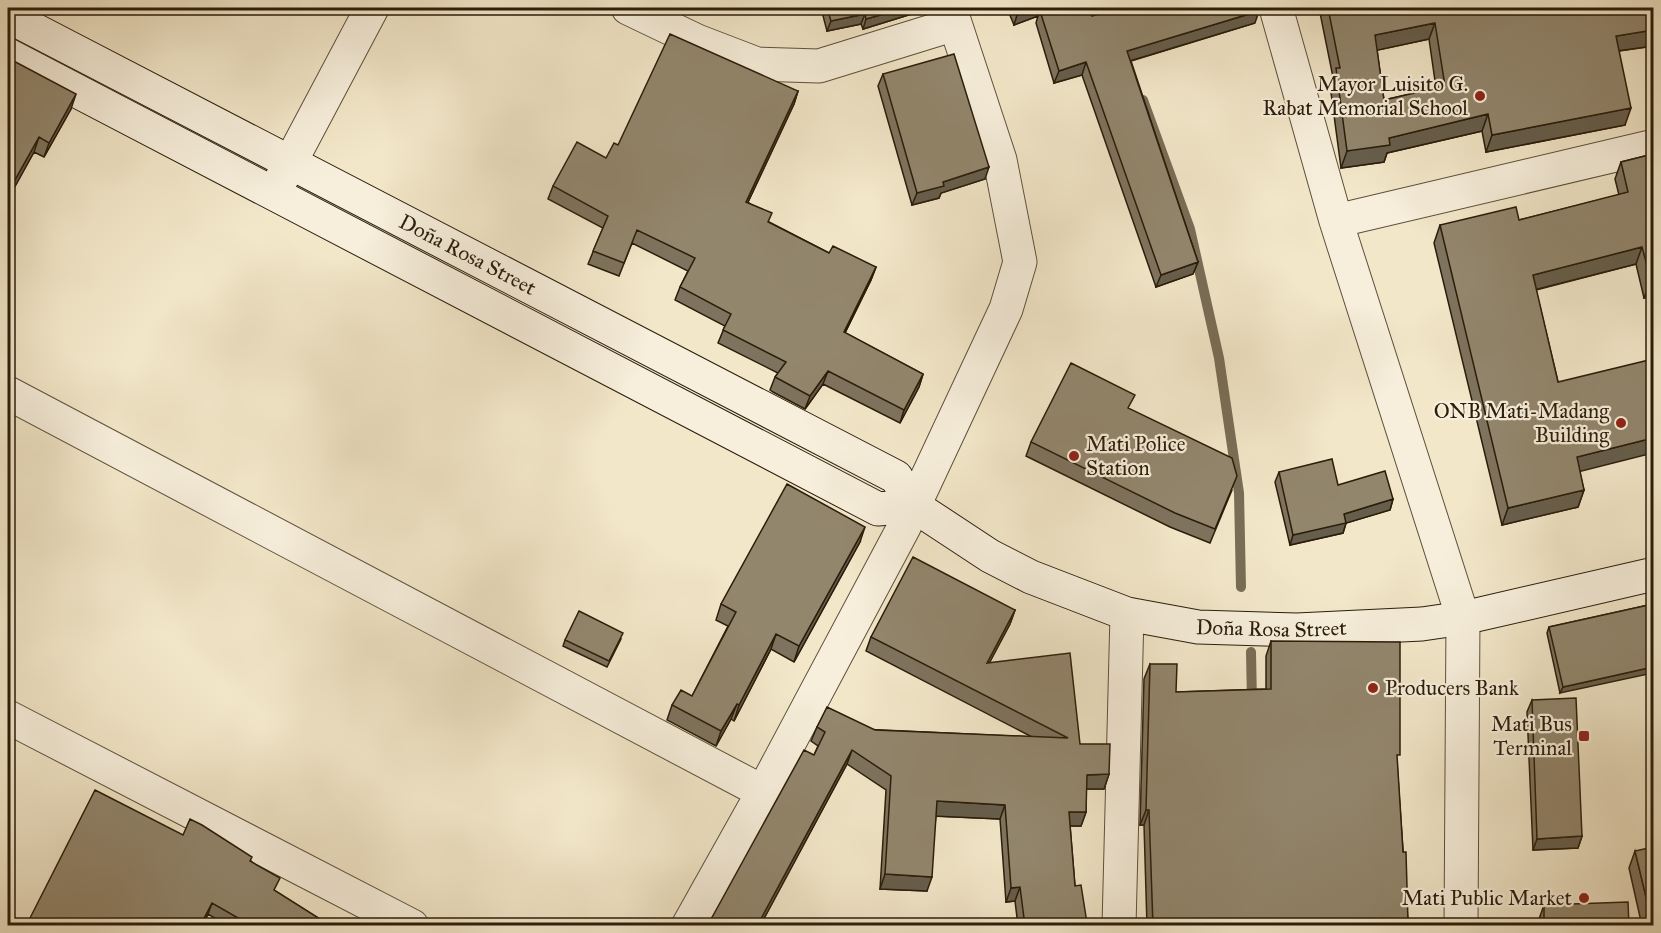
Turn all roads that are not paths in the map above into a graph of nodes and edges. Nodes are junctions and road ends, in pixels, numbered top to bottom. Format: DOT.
graph roads {
  1 [pos="372,8"];
  2 [pos="628,8"];
  3 [pos="1276,8"];
  4 [pos="8,16"];
  5 [pos="953,16"];
  6 [pos="8,55"];
  7 [pos="1653,146"];
  8 [pos="292,163"];
  9 [pos="274,193"];
  10 [pos="1336,222"];
  11 [pos="8,393"];
  12 [pos="914,506"];
  13 [pos="1653,574"];
  14 [pos="1127,614"];
  15 [pos="1463,618"];
  16 [pos="8,717"];
  17 [pos="763,792"];
  18 [pos="412,926"];
  19 [pos="688,926"];
  20 [pos="1119,926"];
  21 [pos="1461,926"];
  1 -- 8 [label="street"];
  2 -- 5 [label="street"];
  3 -- 10 [label="street"];
  4 -- 8 [label="street, Doña Rosa Street"];
  5 -- 12 [label="street"];
  6 -- 9 [label="street, Doña Rosa Street"];
  7 -- 10 [label="street"];
  8 -- 9 [label="street"];
  8 -- 12 [label="street, Doña Rosa Street"];
  9 -- 12 [label="street, Doña Rosa Street"];
  10 -- 15 [label="street"];
  11 -- 17 [label="street"];
  12 -- 14 [label="street, Doña Rosa Street"];
  12 -- 17 [label="street"];
  13 -- 15 [label="street, Doña Rosa Street"];
  14 -- 15 [label="street, Doña Rosa Street"];
  14 -- 20 [label="street"];
  15 -- 21 [label="street"];
  16 -- 18 [label="street"];
  17 -- 19 [label="street"];
}
